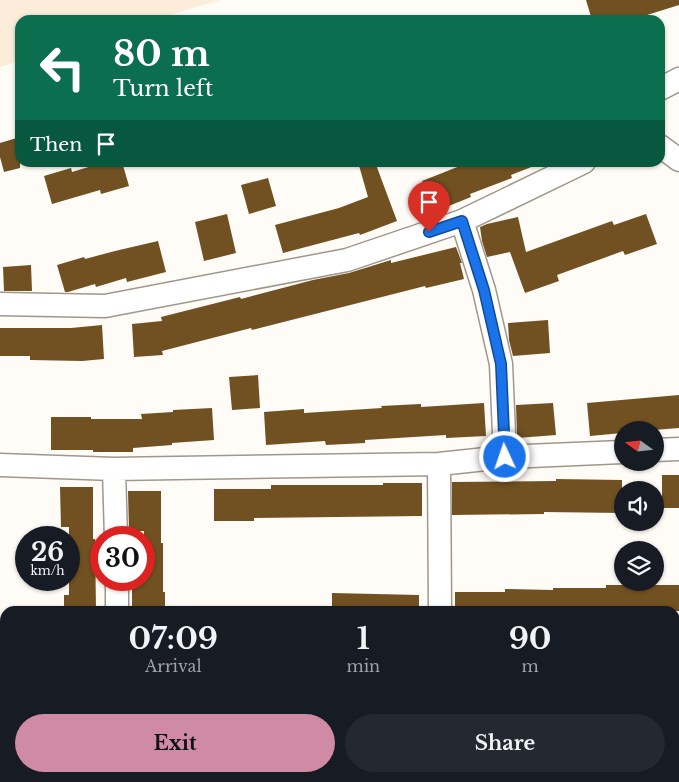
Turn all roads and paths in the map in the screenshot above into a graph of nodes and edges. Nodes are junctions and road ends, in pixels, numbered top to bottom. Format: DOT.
graph roads {
  1 [pos="679,79"];
  2 [pos="665,86"];
  3 [pos="665,150"];
  4 [pos="679,160"];
  5 [pos="574,167"];
  6 [pos="462,221"];
  7 [pos="0,304"];
  8 [pos="679,449"];
  9 [pos="664,450"];
  10 [pos="614,452"];
  11 [pos="505,457"];
  12 [pos="439,464"];
  13 [pos="0,465"];
  14 [pos="114,469"];
  15 [pos="116,526"];
  16 [pos="117,591"];
  17 [pos="118,606"];
  18 [pos="440,606"];
  1 -- 2 [label="street"];
  3 -- 4 [label="street"];
  5 -- 6 [label="street"];
  6 -- 7 [label="street"];
  6 -- 11 [label="street"];
  8 -- 9 [label="street"];
  10 -- 11 [label="street"];
  11 -- 12 [label="street"];
  12 -- 14 [label="street"];
  12 -- 18 [label="street"];
  13 -- 14 [label="street"];
  14 -- 15 [label="street"];
  16 -- 17 [label="street"];
}
